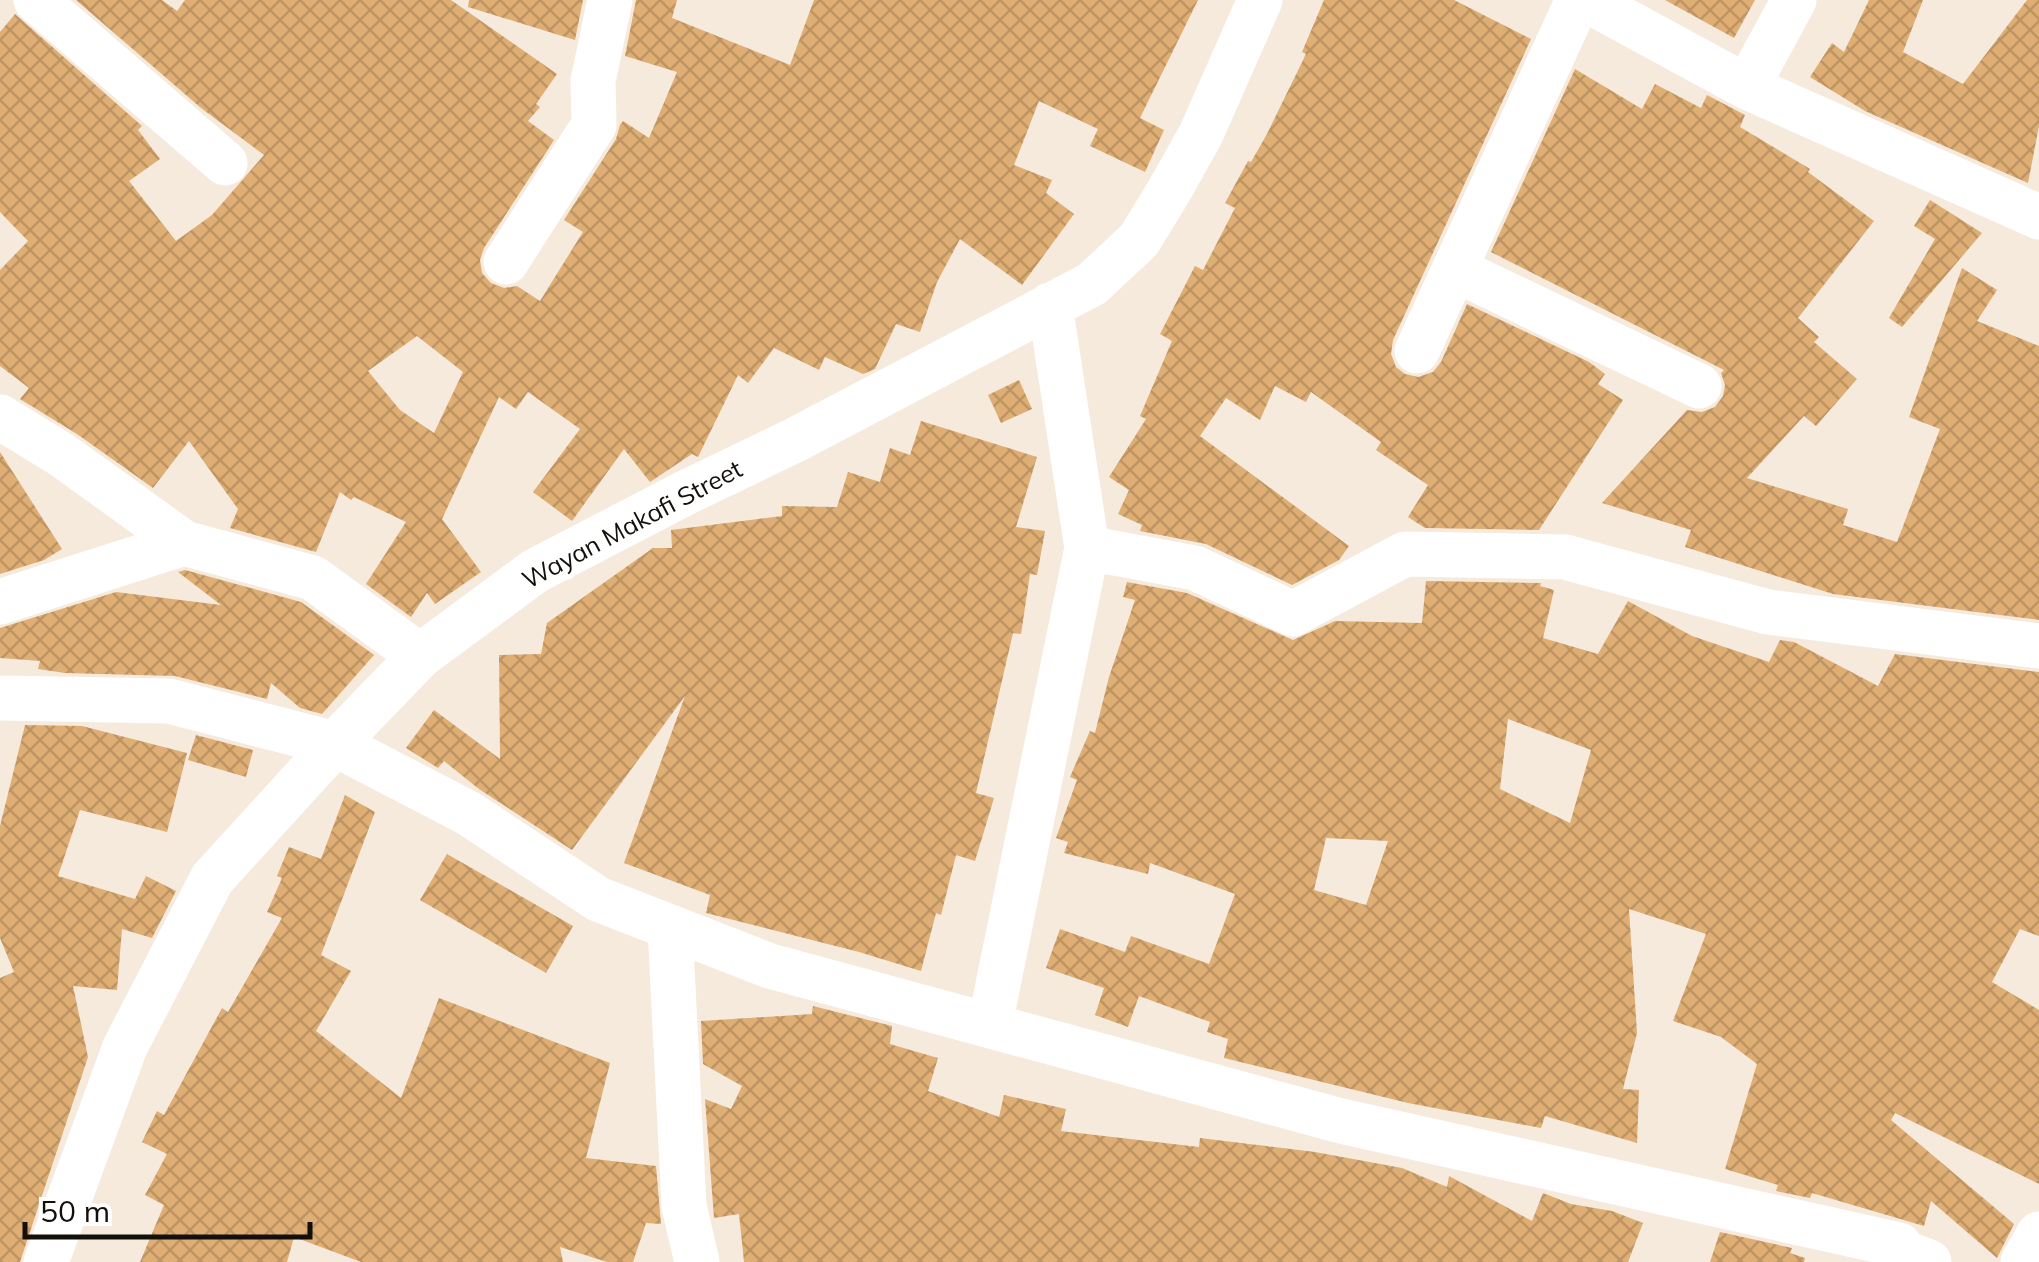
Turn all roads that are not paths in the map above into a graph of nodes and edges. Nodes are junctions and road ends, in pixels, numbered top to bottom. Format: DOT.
graph roads {
  1 [pos="36,0"];
  2 [pos="610,0"];
  3 [pos="1260,0"];
  4 [pos="1578,0"];
  5 [pos="1587,0"];
  6 [pos="1794,0"];
  7 [pos="1747,87"];
  8 [pos="226,163"];
  9 [pos="2039,217"];
  10 [pos="506,262"];
  11 [pos="1456,270"];
  12 [pos="1050,305"];
  13 [pos="1417,351"];
  14 [pos="1700,386"];
  15 [pos="0,417"];
  16 [pos="184,543"];
  17 [pos="1088,548"];
  18 [pos="0,602"];
  19 [pos="2039,646"];
  20 [pos="420,656"];
  21 [pos="0,698"];
  22 [pos="334,744"];
  23 [pos="670,927"];
  24 [pos="990,1024"];
  25 [pos="2039,1234"];
  26 [pos="46,1262"];
  27 [pos="697,1262"];
  28 [pos="1929,1262"];
  29 [pos="2023,1262"];
  1 -- 8 [label="street"];
  2 -- 10 [label="street"];
  3 -- 12 [label="street, Wayan Makafi Street"];
  4 -- 11 [label="street"];
  5 -- 7 [label="street"];
  6 -- 7 [label="street"];
  7 -- 9 [label="street"];
  11 -- 13 [label="street"];
  11 -- 14 [label="street"];
  12 -- 17 [label="street"];
  12 -- 20 [label="street, Wayan Makafi Street"];
  15 -- 16 [label="street"];
  16 -- 18 [label="street"];
  16 -- 20 [label="street"];
  17 -- 19 [label="street"];
  17 -- 24 [label="street"];
  20 -- 22 [label="street, Wayan Makafi Street"];
  21 -- 22 [label="street"];
  22 -- 23 [label="street"];
  22 -- 26 [label="street, Wayan Makafi Street"];
  23 -- 24 [label="street"];
  23 -- 27 [label="street"];
  24 -- 28 [label="street"];
  25 -- 29 [label="street"];
}
